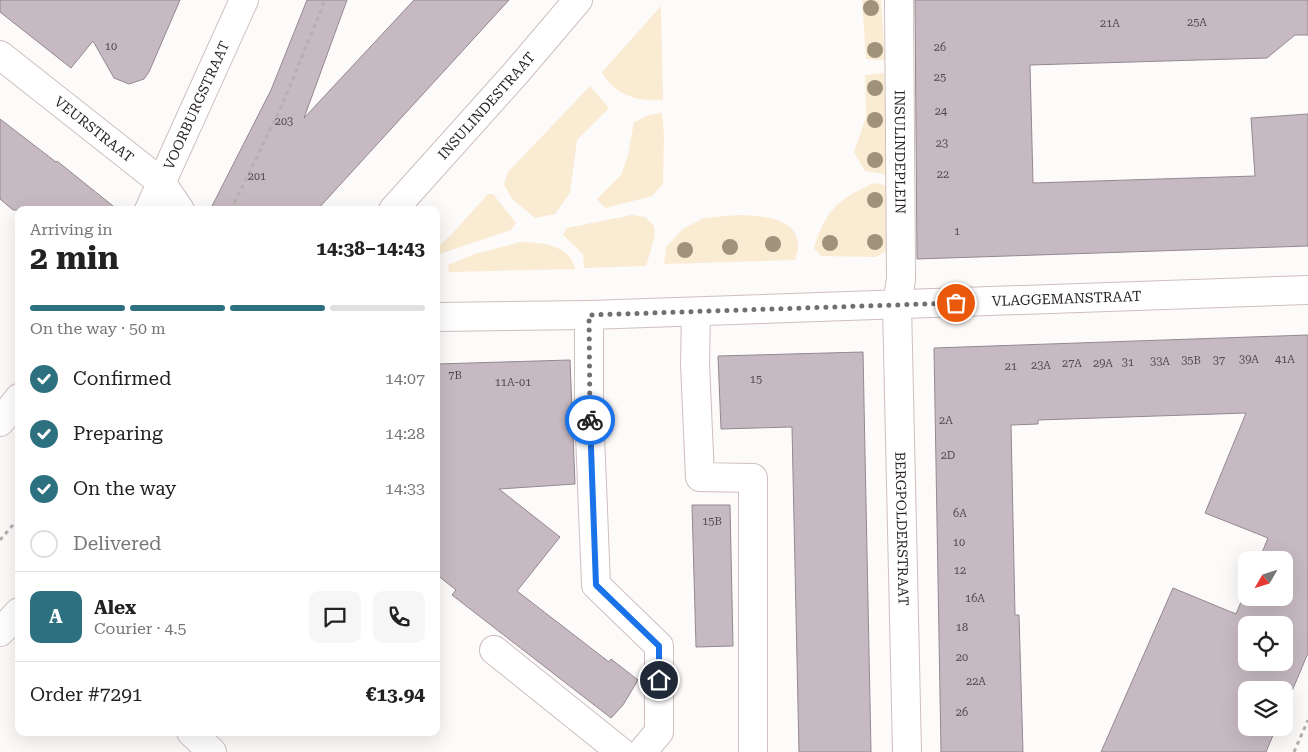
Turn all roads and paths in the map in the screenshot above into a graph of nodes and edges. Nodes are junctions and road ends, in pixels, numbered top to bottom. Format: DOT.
graph roads {
  1 [pos="244,0"];
  2 [pos="326,0"];
  3 [pos="578,0"];
  4 [pos="899,0"];
  5 [pos="0,55"];
  6 [pos="161,182"];
  7 [pos="151,206"];
  8 [pos="177,206"];
  9 [pos="233,206"];
  10 [pos="397,206"];
  11 [pos="1308,290"];
  12 [pos="897,305"];
  13 [pos="696,312"];
  14 [pos="589,315"];
  15 [pos="440,317"];
  16 [pos="15,403"];
  17 [pos="0,422"];
  18 [pos="15,523"];
  19 [pos="0,540"];
  20 [pos="15,616"];
  21 [pos="0,632"];
  22 [pos="494,650"];
  23 [pos="1308,720"];
  24 [pos="195,736"];
  25 [pos="212,752"];
  26 [pos="621,752"];
  27 [pos="642,752"];
  28 [pos="753,752"];
  29 [pos="907,752"];
  30 [pos="1294,752"];
  1 -- 6 [label="street, VOORBURGSTRAAT"];
  2 -- 9 [label="path"];
  3 -- 10 [label="street, INSULINDESTRAAT"];
  4 -- 12 [label="street, INSULINDEPLEIN"];
  5 -- 6 [label="street, VEURSTRAAT"];
  6 -- 7 [label="street, VOORBURGSTRAAT"];
  6 -- 8 [label="street, VEURSTRAAT"];
  11 -- 12 [label="street, VLAGGEMANSTRAAT"];
  12 -- 13 [label="street, VLAGGEMANSTRAAT"];
  12 -- 29 [label="street, BERGPOLDERSTRAAT"];
  13 -- 14 [label="street, VLAGGEMANSTRAAT"];
  13 -- 28 [label="street"];
  14 -- 15 [label="street, VLAGGEMANSTRAAT"];
  14 -- 27 [label="street"];
  16 -- 17 [label="street"];
  18 -- 19 [label="path"];
  20 -- 21 [label="street"];
  22 -- 26 [label="street"];
  23 -- 30 [label="path"];
  24 -- 25 [label="street"];
}
